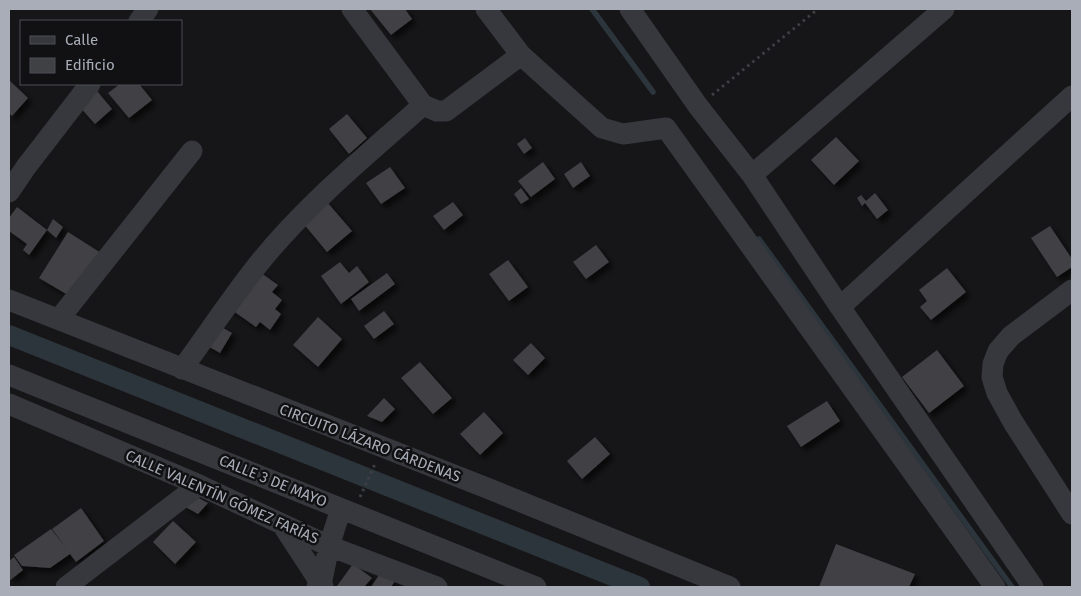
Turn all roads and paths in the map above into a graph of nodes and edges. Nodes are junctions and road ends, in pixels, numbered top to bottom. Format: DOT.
graph roads {
  1 [pos="148,9"];
  2 [pos="352,9"];
  3 [pos="486,9"];
  4 [pos="630,9"];
  5 [pos="818,9"];
  6 [pos="944,9"];
  7 [pos="140,20"];
  8 [pos="521,55"];
  9 [pos="89,85"];
  10 [pos="1072,96"];
  11 [pos="423,105"];
  12 [pos="698,106"];
  13 [pos="192,151"];
  14 [pos="752,175"];
  15 [pos="9,192"];
  16 [pos="1072,290"];
  17 [pos="9,300"];
  18 [pos="840,307"];
  19 [pos="58,320"];
  20 [pos="182,369"];
  21 [pos="9,375"];
  22 [pos="9,404"];
  23 [pos="375,465"];
  24 [pos="199,485"];
  25 [pos="365,487"];
  26 [pos="340,509"];
  27 [pos="1072,514"];
  28 [pos="282,524"];
  29 [pos="329,546"];
  30 [pos="320,586"];
  31 [pos="66,587"];
  32 [pos="437,587"];
  33 [pos="536,587"];
  34 [pos="730,587"];
  35 [pos="995,587"];
  36 [pos="1033,587"];
  1 -- 7 [label="street"];
  2 -- 11 [label="street"];
  3 -- 8 [label="street"];
  4 -- 12 [label="street"];
  5 -- 12 [label="path"];
  6 -- 14 [label="street"];
  8 -- 11 [label="street"];
  8 -- 35 [label="street"];
  9 -- 15 [label="street"];
  10 -- 18 [label="street"];
  11 -- 20 [label="street"];
  12 -- 14 [label="street"];
  13 -- 19 [label="street"];
  14 -- 18 [label="street"];
  16 -- 27 [label="street"];
  17 -- 19 [label="street, CIRCUITO LÁZARO CÁRDENAS"];
  18 -- 36 [label="street"];
  19 -- 20 [label="street, CIRCUITO LÁZARO CÁRDENAS"];
  20 -- 34 [label="street, CIRCUITO LÁZARO CÁRDENAS"];
  21 -- 26 [label="street, CALLE 3 DE MAYO"];
  22 -- 24 [label="street, CALLE VALENTÍN GÓMEZ FARÍAS"];
  23 -- 25 [label="path"];
  24 -- 28 [label="street, CALLE VALENTÍN GÓMEZ FARÍAS"];
  24 -- 31 [label="street"];
  26 -- 29 [label="street"];
  26 -- 33 [label="street, CALLE 3 DE MAYO"];
  28 -- 29 [label="street, CALLE VALENTÍN GÓMEZ FARÍAS"];
  28 -- 30 [label="street"];
  29 -- 30 [label="street"];
  29 -- 32 [label="street, CALLE VALENTÍN GÓMEZ FARÍAS"];
}
